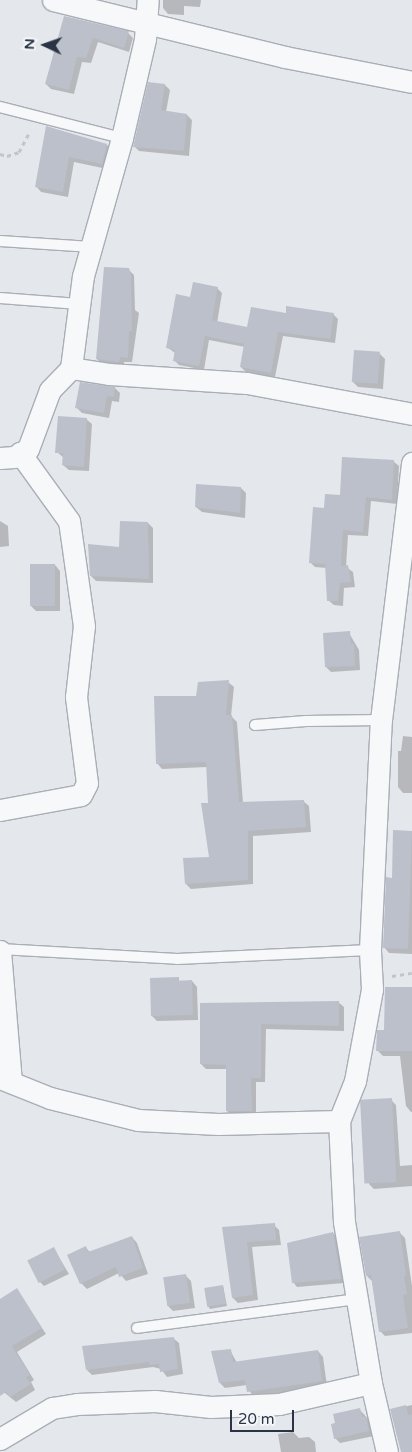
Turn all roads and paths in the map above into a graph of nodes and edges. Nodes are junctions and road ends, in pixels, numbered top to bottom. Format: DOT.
graph roads {
  1 [pos="53,0"];
  2 [pos="148,0"];
  3 [pos="144,22"];
  4 [pos="412,82"];
  5 [pos="0,107"];
  6 [pos="35,116"];
  7 [pos="122,138"];
  8 [pos="0,154"];
  9 [pos="0,241"];
  10 [pos="92,247"];
  11 [pos="0,298"];
  12 [pos="79,304"];
  13 [pos="71,368"];
  14 [pos="412,414"];
  15 [pos="10,456"];
  16 [pos="412,464"];
  17 [pos="381,720"];
  18 [pos="255,725"];
  19 [pos="0,810"];
  20 [pos="0,950"];
  21 [pos="370,950"];
  22 [pos="6,1080"];
  23 [pos="339,1121"];
  24 [pos="356,1299"];
  25 [pos="137,1328"];
  26 [pos="371,1383"];
  27 [pos="0,1439"];
  28 [pos="387,1452"];
  1 -- 3 [label="street"];
  2 -- 3 [label="street"];
  3 -- 4 [label="street"];
  3 -- 7 [label="street"];
  5 -- 6 [label="lane"];
  6 -- 7 [label="lane"];
  6 -- 8 [label="path"];
  7 -- 10 [label="street"];
  9 -- 10 [label="lane"];
  10 -- 12 [label="street"];
  11 -- 12 [label="lane"];
  12 -- 13 [label="street"];
  13 -- 14 [label="street"];
  13 -- 15 [label="street"];
  15 -- 19 [label="street"];
  16 -- 17 [label="street"];
  17 -- 18 [label="lane"];
  17 -- 21 [label="street"];
  20 -- 21 [label="lane"];
  20 -- 22 [label="street"];
  21 -- 23 [label="street"];
  22 -- 23 [label="street"];
  23 -- 24 [label="street"];
  24 -- 25 [label="lane"];
  24 -- 26 [label="street"];
  26 -- 27 [label="street"];
  26 -- 28 [label="street"];
}
